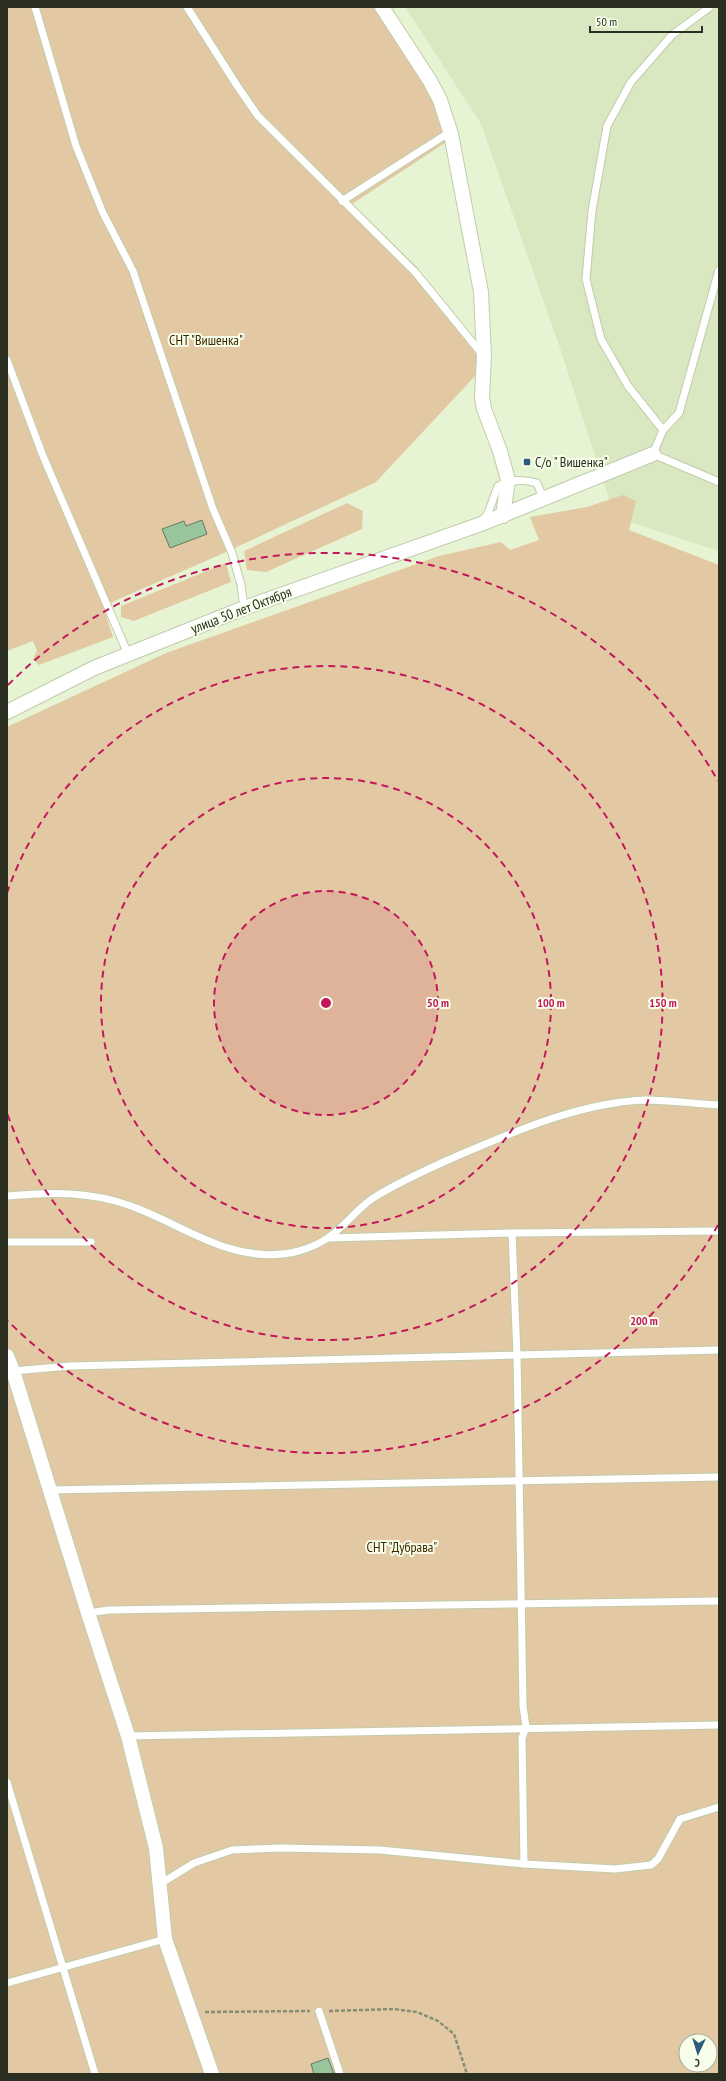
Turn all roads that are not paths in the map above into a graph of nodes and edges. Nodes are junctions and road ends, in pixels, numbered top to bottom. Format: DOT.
graph roads {
  1 [pos="35,7"];
  2 [pos="187,7"];
  3 [pos="382,7"];
  4 [pos="710,7"];
  5 [pos="450,132"];
  6 [pos="342,201"];
  7 [pos="719,270"];
  8 [pos="484,356"];
  9 [pos="7,360"];
  10 [pos="663,430"];
  11 [pos="653,454"];
  12 [pos="508,480"];
  13 [pos="719,482"];
  14 [pos="536,502"];
  15 [pos="503,516"];
  16 [pos="481,524"];
  17 [pos="244,608"];
  18 [pos="128,654"];
  19 [pos="7,712"];
  20 [pos="719,1105"];
  21 [pos="7,1196"];
  22 [pos="719,1231"];
  23 [pos="512,1233"];
  24 [pos="328,1238"];
  25 [pos="7,1242"];
  26 [pos="91,1242"];
  27 [pos="719,1350"];
  28 [pos="517,1355"];
  29 [pos="7,1356"];
  30 [pos="14,1371"];
  31 [pos="719,1477"];
  32 [pos="518,1479"];
  33 [pos="50,1490"];
  34 [pos="719,1601"];
  35 [pos="521,1602"];
  36 [pos="88,1613"];
  37 [pos="719,1725"];
  38 [pos="526,1727"];
  39 [pos="128,1736"];
  40 [pos="7,1782"];
  41 [pos="719,1807"];
  42 [pos="524,1864"];
  43 [pos="160,1884"];
  44 [pos="165,1939"];
  45 [pos="63,1966"];
  46 [pos="7,1983"];
  47 [pos="319,2011"];
  48 [pos="95,2074"];
  49 [pos="212,2074"];
  50 [pos="340,2074"];
  1 -- 17 [label="lane"];
  2 -- 6 [label="lane"];
  3 -- 5 [label="street"];
  4 -- 10 [label="lane"];
  5 -- 6 [label="lane"];
  5 -- 8 [label="street"];
  6 -- 8 [label="lane"];
  7 -- 10 [label="lane"];
  8 -- 12 [label="street"];
  9 -- 18 [label="lane"];
  10 -- 11 [label="lane"];
  11 -- 13 [label="lane"];
  11 -- 14 [label="street, улица 50 лет Октября"];
  12 -- 14 [label="lane"];
  12 -- 15 [label="street"];
  12 -- 16 [label="lane"];
  14 -- 15 [label="street, улица 50 лет Октября"];
  15 -- 16 [label="street, улица 50 лет Октября"];
  16 -- 17 [label="street, улица 50 лет Октября"];
  17 -- 18 [label="street, улица 50 лет Октября"];
  18 -- 19 [label="street, улица 50 лет Октября"];
  20 -- 24 [label="lane"];
  21 -- 24 [label="lane"];
  22 -- 23 [label="lane"];
  23 -- 24 [label="lane"];
  23 -- 28 [label="lane"];
  25 -- 26 [label="lane"];
  27 -- 28 [label="lane"];
  28 -- 30 [label="lane"];
  28 -- 32 [label="lane"];
  29 -- 30 [label="street"];
  30 -- 33 [label="street"];
  31 -- 32 [label="lane"];
  32 -- 33 [label="lane"];
  32 -- 35 [label="lane"];
  33 -- 36 [label="street"];
  34 -- 35 [label="lane"];
  35 -- 36 [label="lane"];
  35 -- 38 [label="lane"];
  36 -- 39 [label="street"];
  37 -- 38 [label="lane"];
  38 -- 39 [label="lane"];
  38 -- 42 [label="lane"];
  39 -- 43 [label="street"];
  40 -- 45 [label="lane"];
  41 -- 42 [label="lane"];
  42 -- 43 [label="lane"];
  43 -- 44 [label="street"];
  44 -- 45 [label="lane"];
  44 -- 49 [label="street"];
  45 -- 46 [label="lane"];
  45 -- 48 [label="lane"];
  47 -- 50 [label="lane"];
}
